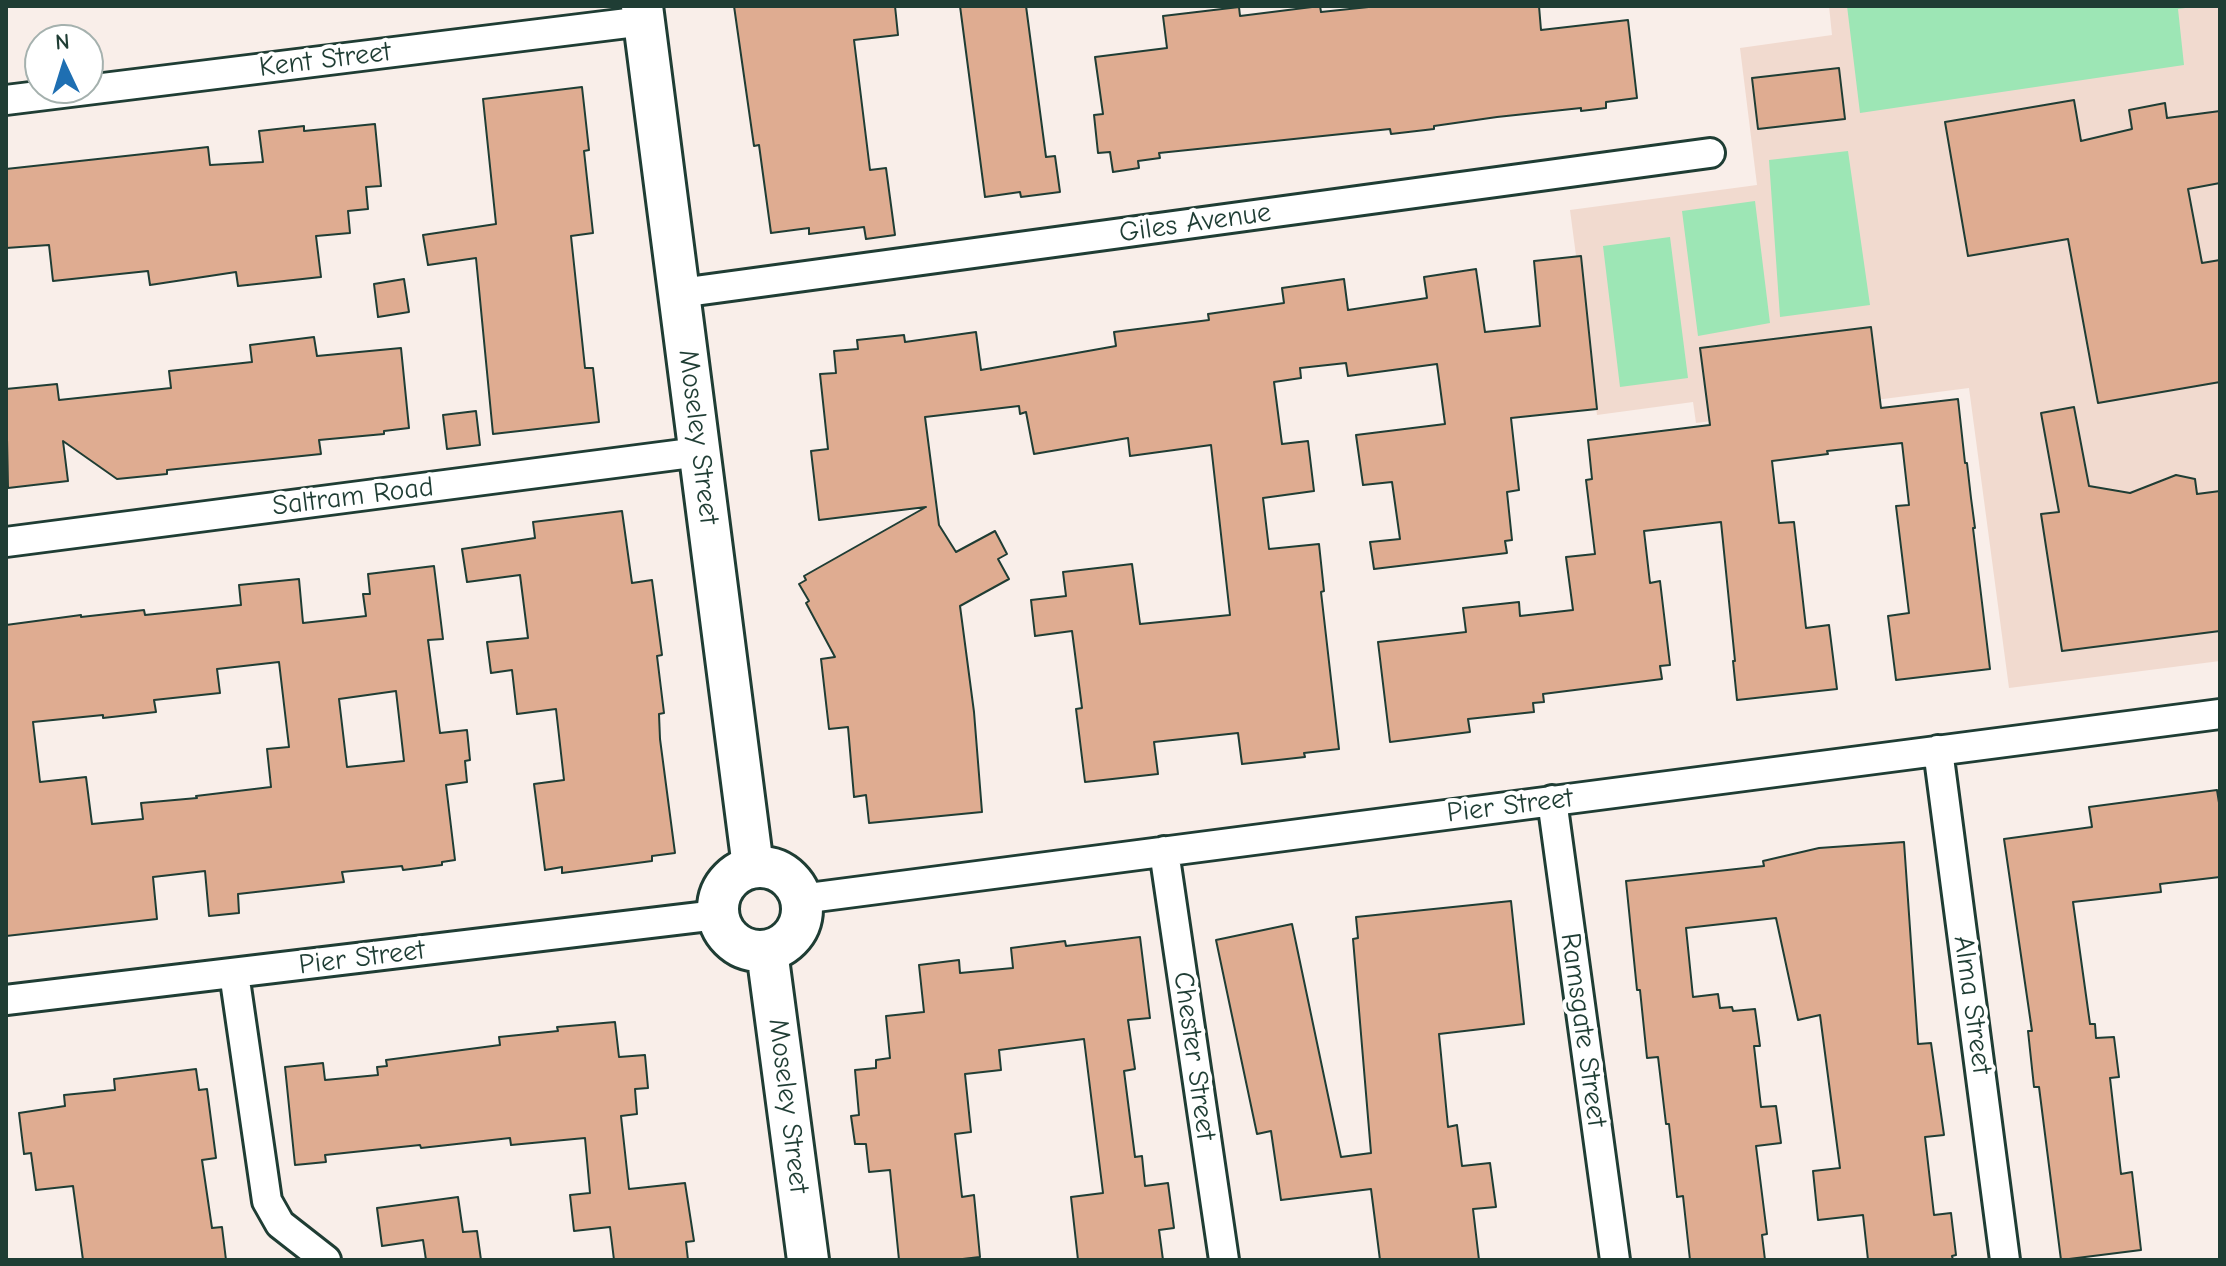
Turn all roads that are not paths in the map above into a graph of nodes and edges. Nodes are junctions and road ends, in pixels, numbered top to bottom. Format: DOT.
graph roads {
  1 [pos="643,14"];
  2 [pos="6,100"];
  3 [pos="1710,153"];
  4 [pos="680,293"];
  5 [pos="699,452"];
  6 [pos="6,542"];
  7 [pos="2220,714"];
  8 [pos="1938,750"];
  9 [pos="1552,800"];
  10 [pos="1164,851"];
  11 [pos="753,867"];
  12 [pos="801,899"];
  13 [pos="717,915"];
  14 [pos="767,951"];
  15 [pos="234,973"];
  16 [pos="6,1000"];
  17 [pos="326,1260"];
  18 [pos="808,1260"];
  19 [pos="1224,1260"];
  20 [pos="1615,1260"];
  21 [pos="2005,1260"];
  1 -- 2 [label="street, Kent Street"];
  1 -- 4 [label="street, Moseley Street"];
  3 -- 4 [label="street, Giles Avenue"];
  4 -- 5 [label="street, Moseley Street"];
  5 -- 6 [label="street, Saltram Road"];
  5 -- 11 [label="street, Moseley Street"];
  7 -- 8 [label="street, Pier Street"];
  8 -- 9 [label="street, Pier Street"];
  8 -- 21 [label="street, Alma Street"];
  9 -- 10 [label="street, Pier Street"];
  9 -- 20 [label="street, Ramsgate Street"];
  10 -- 12 [label="street, Pier Street"];
  10 -- 19 [label="street, Chester Street"];
  11 -- 12 [label="street"];
  11 -- 13 [label="street"];
  12 -- 14 [label="street"];
  13 -- 14 [label="street"];
  13 -- 15 [label="street, Pier Street"];
  14 -- 18 [label="street, Moseley Street"];
  15 -- 16 [label="street, Pier Street"];
  15 -- 17 [label="street"];
}
